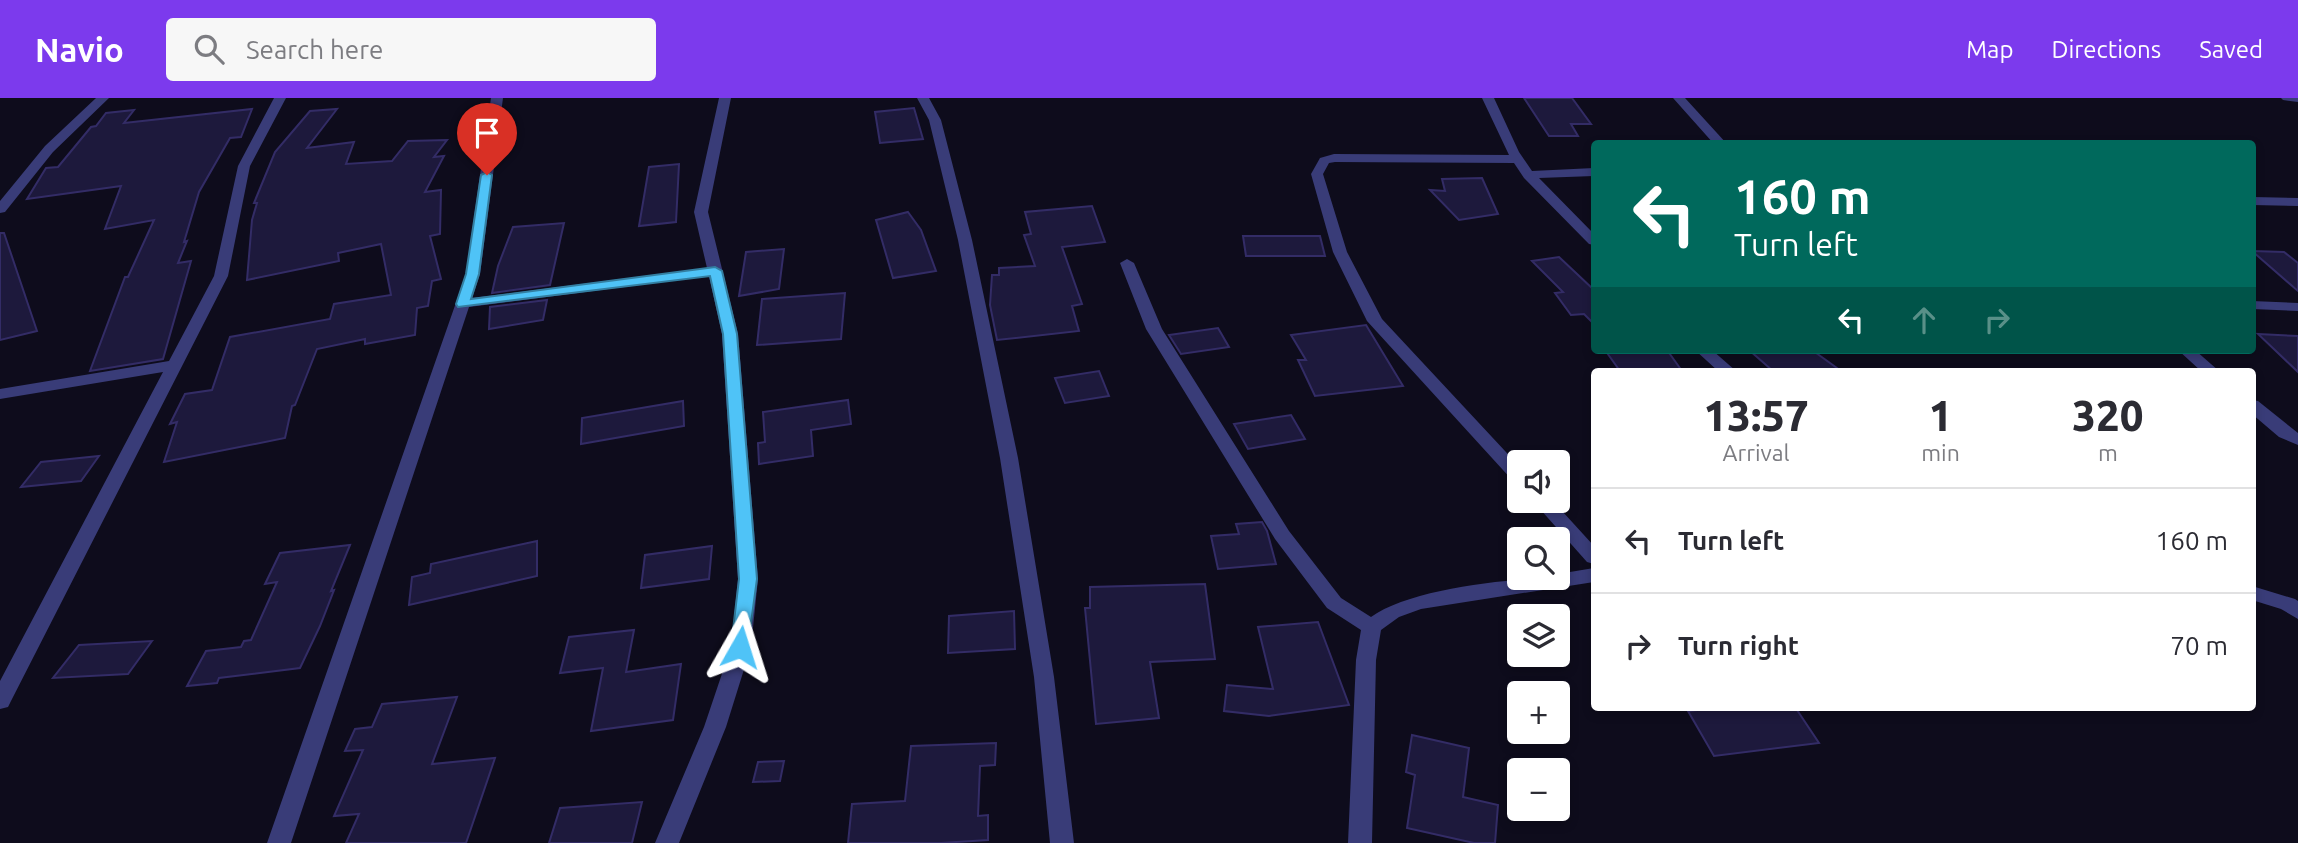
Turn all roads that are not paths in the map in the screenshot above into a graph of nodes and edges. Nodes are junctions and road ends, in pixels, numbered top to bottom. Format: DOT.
graph roads {
  1 [pos="103,98"];
  2 [pos="280,98"];
  3 [pos="497,98"];
  4 [pos="725,98"];
  5 [pos="923,98"];
  6 [pos="1488,98"];
  7 [pos="1679,98"];
  8 [pos="2287,98"];
  9 [pos="2298,99"];
  10 [pos="1717,140"];
  11 [pos="1518,159"];
  12 [pos="1591,172"];
  13 [pos="1528,175"];
  14 [pos="2256,201"];
  15 [pos="2298,202"];
  16 [pos="0,209"];
  17 [pos="1591,239"];
  18 [pos="1127,263"];
  19 [pos="715,271"];
  20 [pos="463,304"];
  21 [pos="2256,305"];
  22 [pos="2298,307"];
  23 [pos="1708,354"];
  24 [pos="2191,354"];
  25 [pos="175,365"];
  26 [pos="1724,368"];
  27 [pos="2207,368"];
  28 [pos="0,394"];
  29 [pos="2256,408"];
  30 [pos="2298,440"];
  31 [pos="1507,464"];
  32 [pos="1553,513"];
  33 [pos="1591,554"];
  34 [pos="1591,575"];
  35 [pos="2256,594"];
  36 [pos="2298,611"];
  37 [pos="1372,627"];
  38 [pos="0,701"];
  39 [pos="279,843"];
  40 [pos="667,843"];
  41 [pos="1062,843"];
  42 [pos="1360,843"];
  1 -- 16 [label="street"];
  2 -- 25 [label="street"];
  3 -- 20 [label="street"];
  4 -- 19 [label="street"];
  5 -- 41 [label="street"];
  6 -- 11 [label="street"];
  7 -- 10 [label="street"];
  8 -- 9 [label="street"];
  11 -- 13 [label="street"];
  11 -- 31 [label="street"];
  12 -- 13 [label="street"];
  13 -- 17 [label="street"];
  14 -- 15 [label="street"];
  18 -- 37 [label="street"];
  19 -- 20 [label="street"];
  19 -- 40 [label="street"];
  20 -- 39 [label="street"];
  21 -- 22 [label="street"];
  23 -- 26 [label="street"];
  24 -- 27 [label="street"];
  25 -- 28 [label="street"];
  25 -- 38 [label="street"];
  29 -- 30 [label="street"];
  32 -- 33 [label="street"];
  34 -- 37 [label="street"];
  35 -- 36 [label="street"];
  37 -- 42 [label="street"];
}
